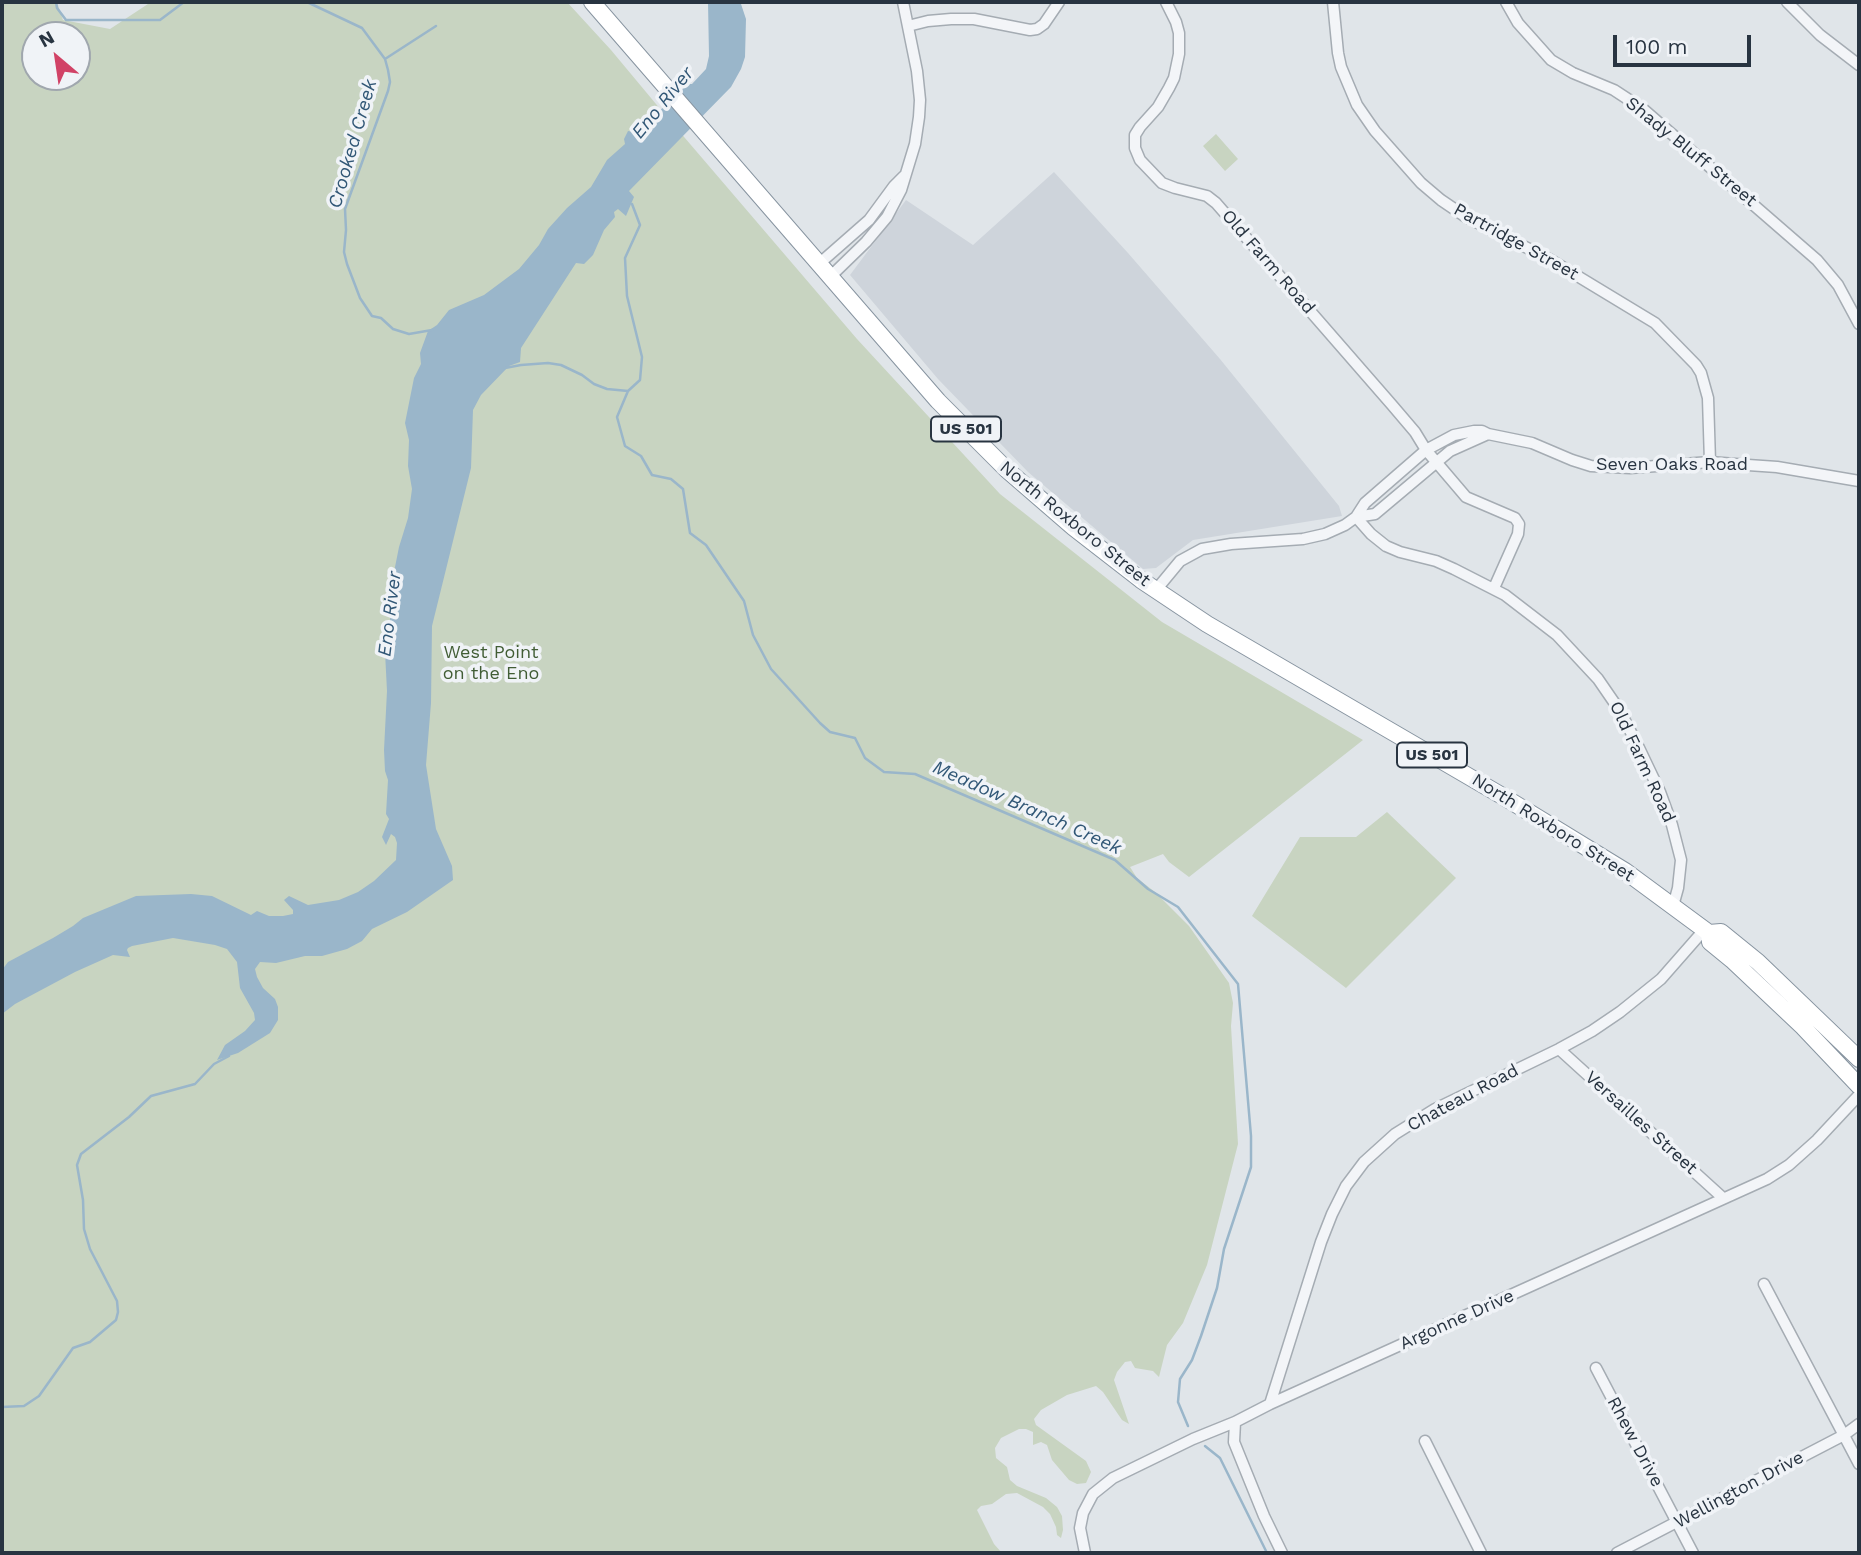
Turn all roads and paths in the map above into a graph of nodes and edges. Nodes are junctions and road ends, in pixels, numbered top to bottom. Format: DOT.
graph roads {
  1 [pos="592,2"];
  2 [pos="903,2"];
  3 [pos="1059,2"];
  4 [pos="1166,2"];
  5 [pos="1333,2"];
  6 [pos="1506,2"];
  7 [pos="1787,2"];
  8 [pos="908,26"];
  9 [pos="1859,65"];
  10 [pos="906,174"];
  11 [pos="825,269"];
  12 [pos="1859,324"];
  13 [pos="1488,434"];
  14 [pos="1426,450"];
  15 [pos="1436,461"];
  16 [pos="1710,463"];
  17 [pos="1859,481"];
  18 [pos="1356,517"];
  19 [pos="1494,588"];
  20 [pos="1156,590"];
  21 [pos="1673,906"];
  22 [pos="1706,932"];
  23 [pos="1803,1027"];
  24 [pos="1559,1049"];
  25 [pos="1859,1059"];
  26 [pos="1859,1072"];
  27 [pos="1859,1086"];
  28 [pos="1859,1095"];
  29 [pos="1723,1198"];
  30 [pos="1765,1284"];
  31 [pos="1596,1368"];
  32 [pos="1270,1404"];
  33 [pos="1235,1422"];
  34 [pos="1859,1424"];
  35 [pos="1844,1434"];
  36 [pos="1425,1441"];
  37 [pos="1859,1464"];
  38 [pos="1677,1522"];
  39 [pos="1085,1553"];
  40 [pos="1282,1553"];
  41 [pos="1480,1553"];
  42 [pos="1617,1553"];
  43 [pos="1693,1553"];
  1 -- 11 [label="highway, North Roxboro Street / US 501"];
  2 -- 8 [label="street"];
  3 -- 8 [label="street"];
  4 -- 14 [label="street, Old Farm Road"];
  5 -- 16 [label="street, Partridge Street"];
  6 -- 12 [label="street, Shady Bluff Street"];
  7 -- 9 [label="street"];
  8 -- 10 [label="street"];
  10 -- 11 [label="street"];
  10 -- 11 [label="street"];
  11 -- 20 [label="highway, North Roxboro Street / US 501"];
  13 -- 14 [label="street, Seven Oaks Road"];
  13 -- 15 [label="street"];
  13 -- 16 [label="street, Seven Oaks Road"];
  14 -- 15 [label="street, Old Farm Road"];
  14 -- 18 [label="street, Seven Oaks Road"];
  15 -- 18 [label="street"];
  15 -- 19 [label="street, Old Farm Road"];
  16 -- 17 [label="street, Seven Oaks Road"];
  18 -- 19 [label="street, Old Farm Road"];
  18 -- 20 [label="street"];
  19 -- 21 [label="street, Old Farm Road"];
  20 -- 21 [label="highway, North Roxboro Street / US 501"];
  21 -- 22 [label="highway, North Roxboro Street / US 501"];
  22 -- 23 [label="highway, North Roxboro Street / US 501"];
  22 -- 24 [label="street, Chateau Road"];
  22 -- 25 [label="highway, North Roxboro Street / US 501"];
  23 -- 26 [label="highway"];
  23 -- 27 [label="highway, North Roxboro Street / US 501"];
  24 -- 29 [label="street, Versailles Street"];
  24 -- 32 [label="street, Chateau Road"];
  28 -- 29 [label="street, Argonne Drive"];
  29 -- 32 [label="street, Argonne Drive"];
  30 -- 35 [label="street"];
  31 -- 38 [label="street, Rhew Drive"];
  32 -- 33 [label="street, Argonne Drive"];
  33 -- 39 [label="street, Argonne Drive"];
  33 -- 40 [label="street"];
  34 -- 35 [label="street, Wellington Drive"];
  35 -- 37 [label="street"];
  35 -- 38 [label="street, Wellington Drive"];
  36 -- 41 [label="street"];
  38 -- 42 [label="street, Wellington Drive"];
  38 -- 43 [label="street, Rhew Drive"];
}
